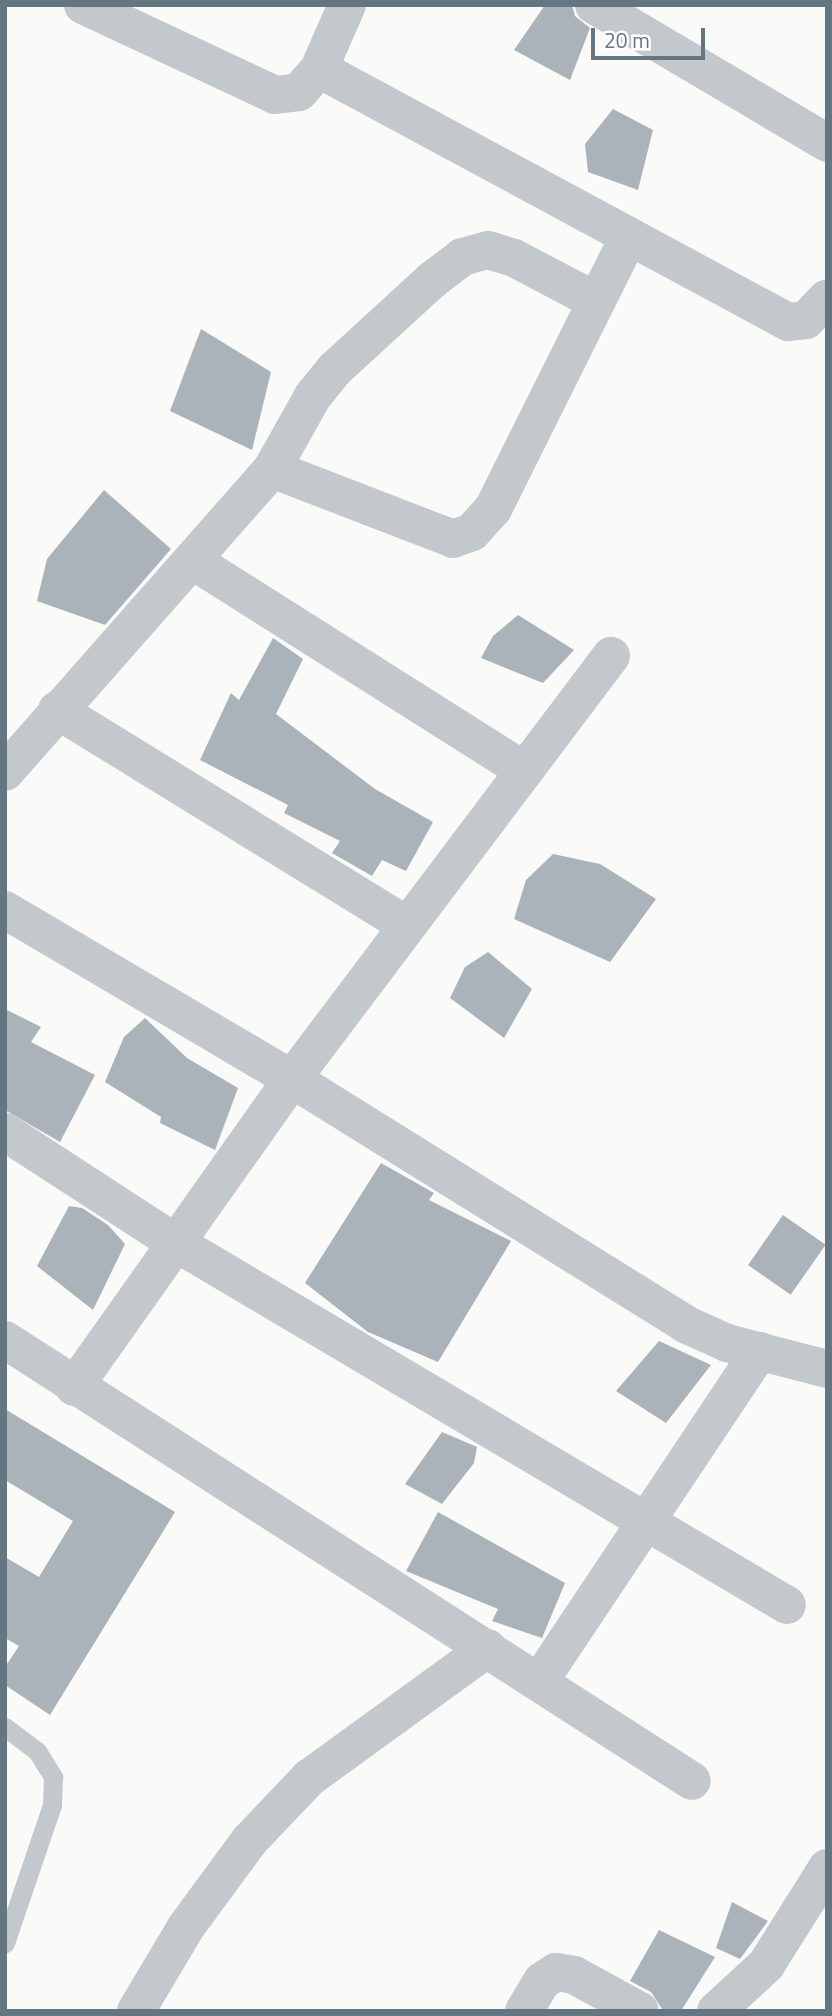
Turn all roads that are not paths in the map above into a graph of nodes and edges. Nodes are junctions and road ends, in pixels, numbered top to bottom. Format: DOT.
graph roads {
  1 [pos="83,5"];
  2 [pos="346,5"];
  3 [pos="594,5"];
  4 [pos="318,68"];
  5 [pos="827,143"];
  6 [pos="629,236"];
  7 [pos="827,298"];
  8 [pos="594,300"];
  9 [pos="271,469"];
  10 [pos="192,561"];
  11 [pos="611,656"];
  12 [pos="57,710"];
  13 [pos="524,770"];
  14 [pos="5,772"];
  15 [pos="5,910"];
  16 [pos="407,925"];
  17 [pos="292,1079"];
  18 [pos="5,1132"];
  19 [pos="176,1243"];
  20 [pos="5,1340"];
  21 [pos="760,1350"];
  22 [pos="827,1369"];
  23 [pos="74,1387"];
  24 [pos="648,1519"];
  25 [pos="787,1605"];
  26 [pos="488,1648"];
  27 [pos="539,1682"];
  28 [pos="5,1727"];
  29 [pos="692,1781"];
  30 [pos="827,1868"];
  31 [pos="5,1943"];
  32 [pos="136,2011"];
  33 [pos="524,2011"];
  34 [pos="640,2011"];
  35 [pos="716,2011"];
  1 -- 4 [label="street"];
  2 -- 4 [label="street"];
  3 -- 5 [label="street"];
  4 -- 6 [label="street"];
  6 -- 7 [label="street"];
  6 -- 8 [label="street"];
  8 -- 9 [label="street"];
  8 -- 9 [label="street"];
  9 -- 10 [label="street"];
  10 -- 12 [label="street"];
  10 -- 13 [label="street"];
  11 -- 13 [label="street"];
  12 -- 14 [label="street"];
  12 -- 16 [label="street"];
  13 -- 16 [label="street"];
  15 -- 17 [label="street"];
  16 -- 17 [label="street"];
  17 -- 19 [label="street"];
  17 -- 21 [label="street"];
  18 -- 19 [label="street"];
  19 -- 23 [label="street"];
  19 -- 24 [label="street"];
  20 -- 23 [label="street"];
  21 -- 22 [label="street"];
  21 -- 24 [label="street"];
  23 -- 26 [label="street"];
  24 -- 25 [label="street"];
  24 -- 27 [label="street"];
  26 -- 27 [label="street"];
  26 -- 32 [label="street"];
  27 -- 29 [label="street"];
  28 -- 31 [label="lane"];
  30 -- 35 [label="street"];
  33 -- 34 [label="street"];
}
